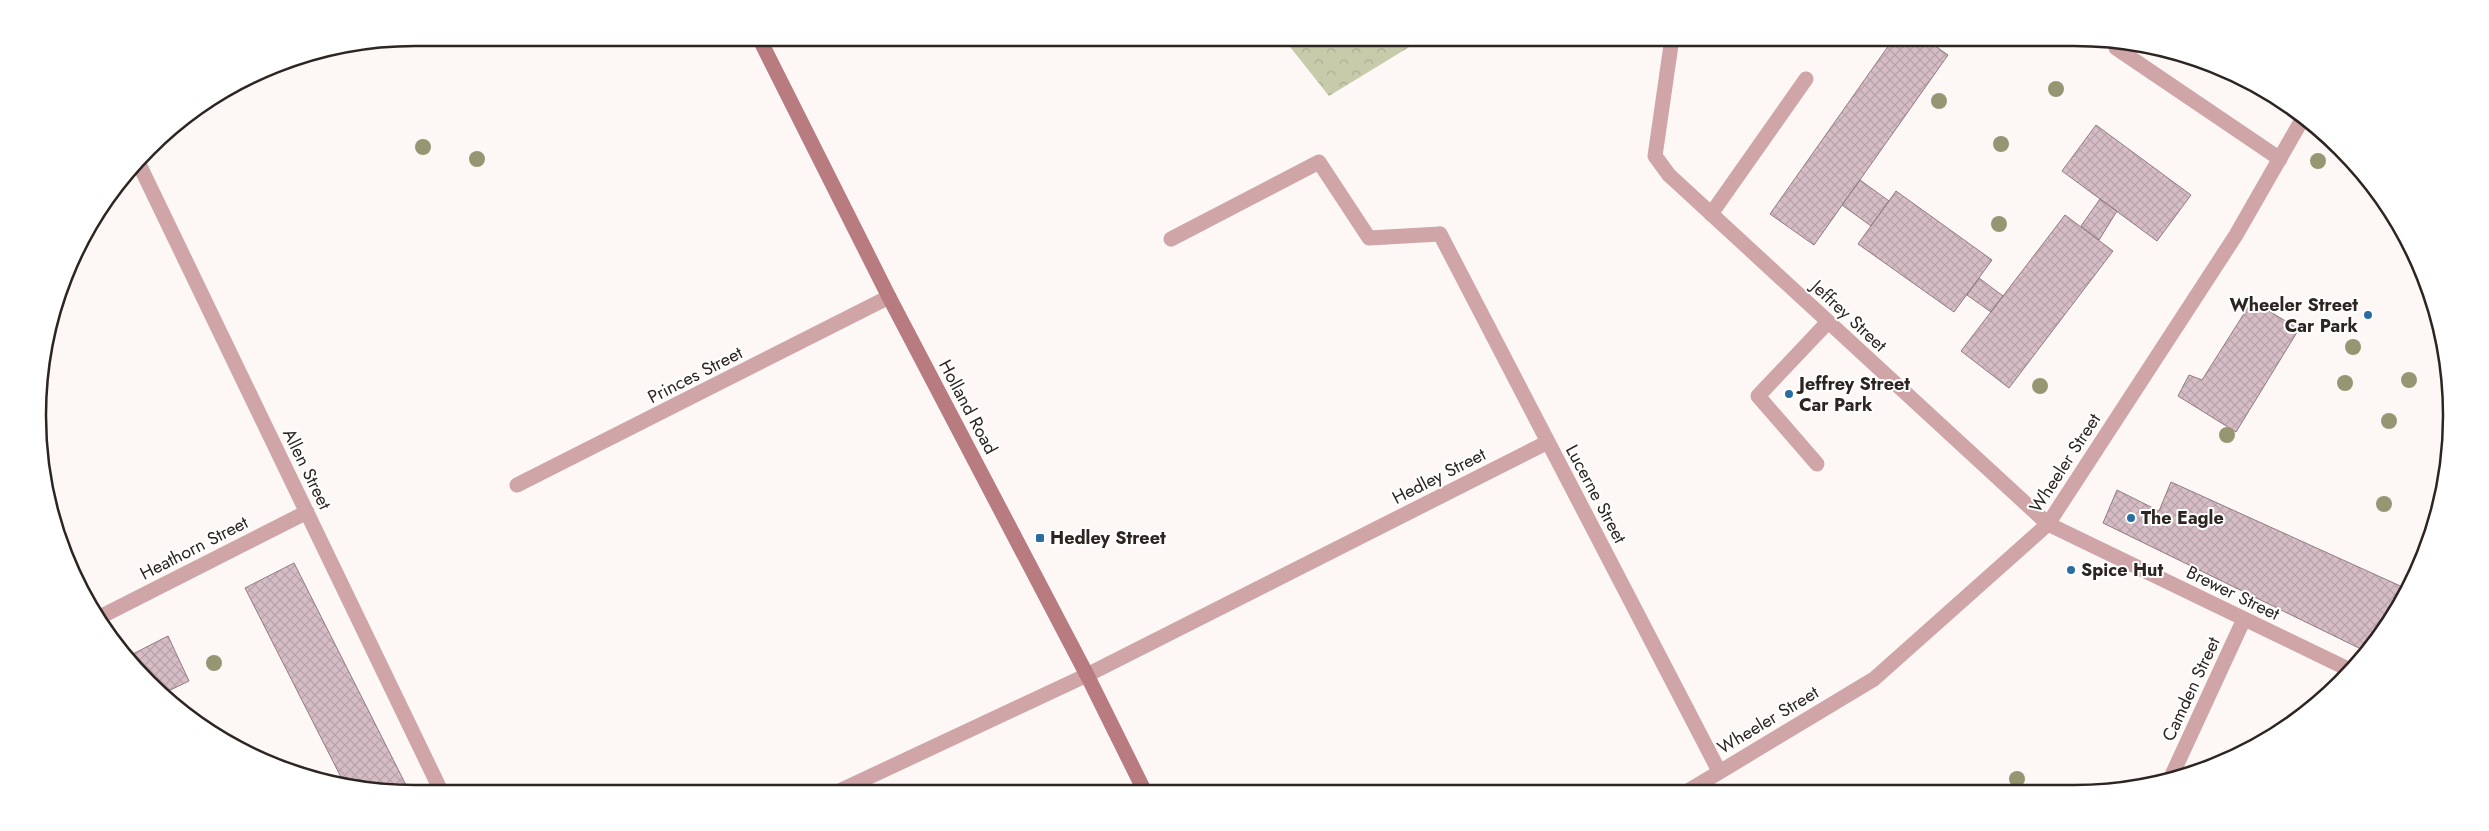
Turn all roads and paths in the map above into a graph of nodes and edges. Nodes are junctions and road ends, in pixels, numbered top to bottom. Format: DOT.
graph roads {
  1 [pos="763,46"];
  2 [pos="1671,46"];
  3 [pos="2117,49"];
  4 [pos="1806,79"];
  5 [pos="2300,124"];
  6 [pos="2280,159"];
  7 [pos="139,171"];
  8 [pos="1711,214"];
  9 [pos="1171,239"];
  10 [pos="889,297"];
  11 [pos="1828,322"];
  12 [pos="1548,442"];
  13 [pos="1817,464"];
  14 [pos="517,486"];
  15 [pos="307,512"];
  16 [pos="2048,524"];
  17 [pos="104,615"];
  18 [pos="2244,619"];
  19 [pos="2344,667"];
  20 [pos="1087,675"];
  21 [pos="2174,770"];
  22 [pos="1719,771"];
  23 [pos="438,785"];
  24 [pos="852,785"];
  25 [pos="1142,785"];
  26 [pos="1697,785"];
  1 -- 10 [label="main road, Holland Road"];
  2 -- 8 [label="street, Jeffrey Street"];
  3 -- 6 [label="street"];
  4 -- 8 [label="street"];
  5 -- 6 [label="street, Wheeler Street"];
  6 -- 16 [label="street, Wheeler Street"];
  7 -- 15 [label="street, Allen Street"];
  8 -- 11 [label="street, Jeffrey Street"];
  9 -- 12 [label="street, Lucerne Street"];
  10 -- 14 [label="street, Princes Street"];
  10 -- 20 [label="main road, Holland Road"];
  11 -- 13 [label="street"];
  11 -- 16 [label="street, Jeffrey Street"];
  12 -- 20 [label="street, Hedley Street"];
  12 -- 22 [label="street, Lucerne Street"];
  15 -- 17 [label="street, Heathorn Street"];
  15 -- 23 [label="street, Allen Street"];
  16 -- 18 [label="street, Brewer Street"];
  16 -- 22 [label="street, Wheeler Street"];
  18 -- 19 [label="street, Brewer Street"];
  18 -- 21 [label="street, Camden Street"];
  20 -- 24 [label="street, Hedley Street"];
  20 -- 25 [label="main road, Holland Road"];
  22 -- 26 [label="street, Wheeler Street"];
}
